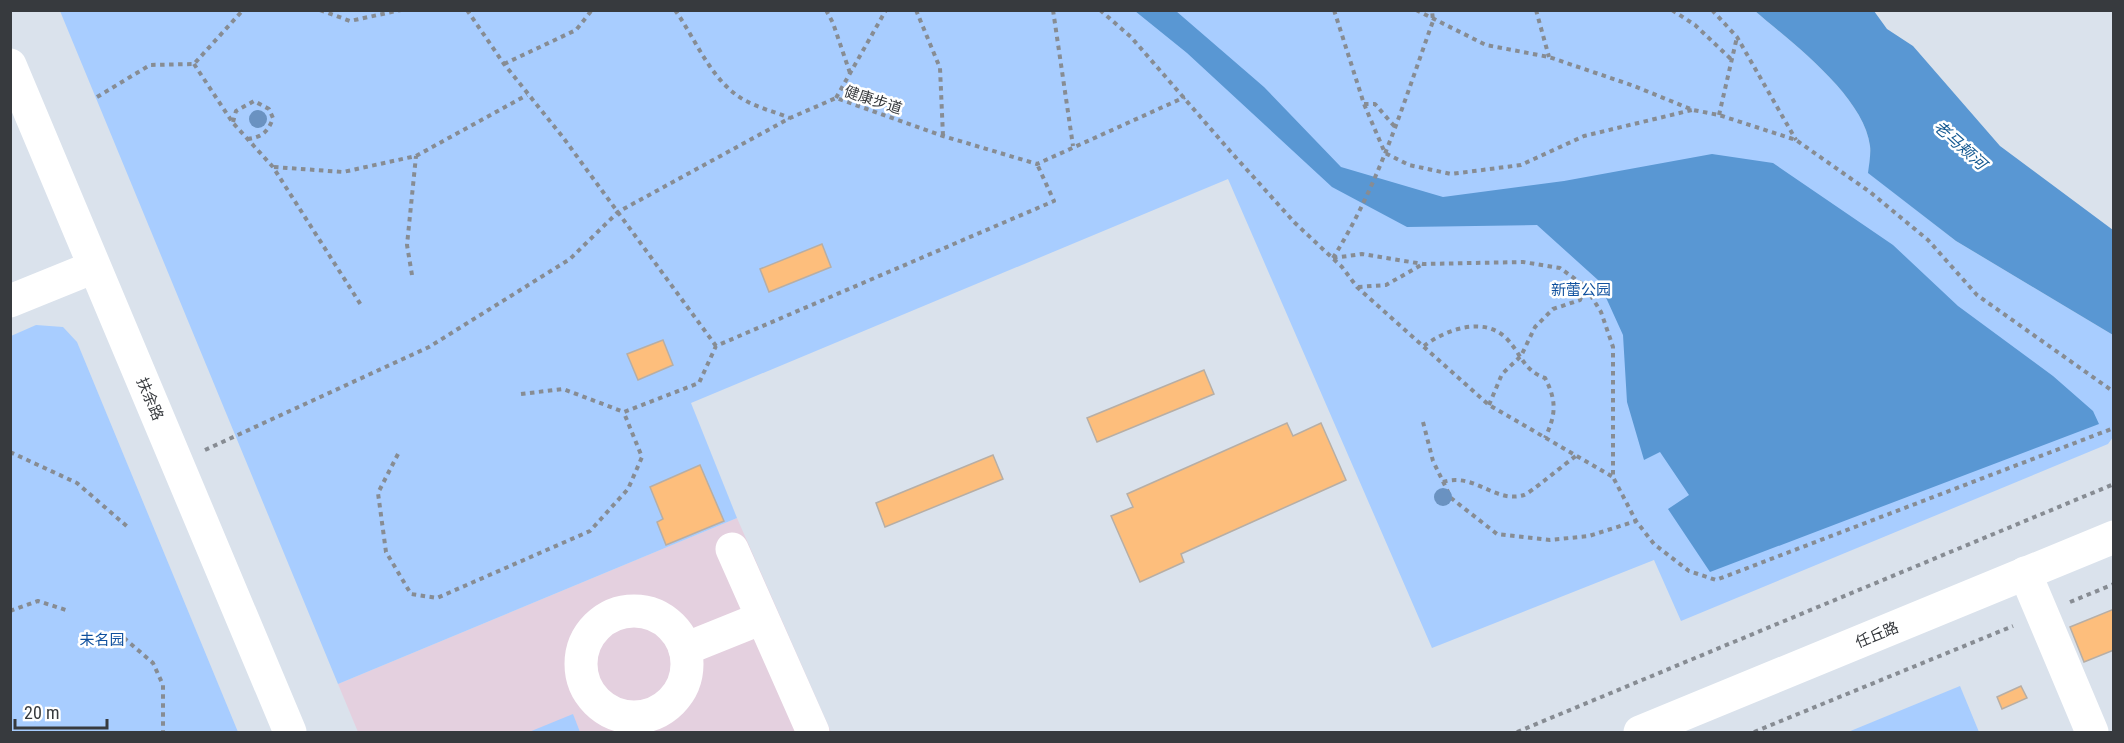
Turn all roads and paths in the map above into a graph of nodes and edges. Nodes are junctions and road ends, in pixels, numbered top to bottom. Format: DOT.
graph roads {
  1 [pos="243,10"];
  2 [pos="320,10"];
  3 [pos="401,10"];
  4 [pos="467,10"];
  5 [pos="592,10"];
  6 [pos="675,10"];
  7 [pos="826,10"];
  8 [pos="886,10"];
  9 [pos="916,10"];
  10 [pos="1053,10"];
  11 [pos="1100,10"];
  12 [pos="1334,10"];
  13 [pos="1416,10"];
  14 [pos="1432,10"];
  15 [pos="1536,10"];
  16 [pos="1672,10"];
  17 [pos="1712,10"];
  18 [pos="1432,21"];
  19 [pos="1737,37"];
  20 [pos="1549,57"];
  21 [pos="1733,60"];
  22 [pos="194,64"];
  23 [pos="504,64"];
  24 [pos="10,65"];
  25 [pos="851,76"];
  26 [pos="528,94"];
  27 [pos="97,97"];
  28 [pos="1185,97"];
  29 [pos="836,98"];
  30 [pos="1364,104"];
  31 [pos="1693,110"];
  32 [pos="1719,115"];
  33 [pos="790,118"];
  34 [pos="233,123"];
  35 [pos="1395,127"];
  36 [pos="943,136"];
  37 [pos="248,139"];
  38 [pos="1796,140"];
  39 [pos="1073,147"];
  40 [pos="1385,153"];
  41 [pos="416,156"];
  42 [pos="1037,164"];
  43 [pos="273,167"];
  44 [pos="618,212"];
  45 [pos="1333,258"];
  46 [pos="1424,264"];
  47 [pos="94,267"];
  48 [pos="412,275"];
  49 [pos="1585,286"];
  50 [pos="1357,287"];
  51 [pos="10,301"];
  52 [pos="361,305"];
  53 [pos="716,346"];
  54 [pos="1424,346"];
  55 [pos="1521,356"];
  56 [pos="2114,392"];
  57 [pos="521,394"];
  58 [pos="1489,405"];
  59 [pos="624,412"];
  60 [pos="1424,422"];
  61 [pos="2114,428"];
  62 [pos="1545,438"];
  63 [pos="10,452"];
  64 [pos="399,454"];
  65 [pos="1576,456"];
  66 [pos="177,462"];
  67 [pos="1613,477"];
  68 [pos="1443,482"];
  69 [pos="2114,484"];
  70 [pos="1635,521"];
  71 [pos="130,529"];
  72 [pos="2114,537"];
  73 [pos="732,549"];
  74 [pos="2025,573"];
  75 [pos="2114,584"];
  76 [pos="10,611"];
  77 [pos="69,611"];
  78 [pos="2042,614"];
  79 [pos="762,618"];
  80 [pos="117,632"];
  81 [pos="685,649"];
  82 [pos="163,732"];
  83 [pos="290,732"];
  84 [pos="813,732"];
  85 [pos="1517,732"];
  86 [pos="1640,732"];
  87 [pos="1754,732"];
  88 [pos="2092,732"];
  1 -- 22 [label="path"];
  2 -- 3 [label="path"];
  4 -- 23 [label="path"];
  5 -- 23 [label="path"];
  6 -- 33 [label="path"];
  7 -- 25 [label="path"];
  8 -- 25 [label="path"];
  9 -- 36 [label="path"];
  10 -- 39 [label="path"];
  11 -- 28 [label="path"];
  12 -- 30 [label="path"];
  13 -- 18 [label="path"];
  14 -- 18 [label="path"];
  15 -- 20 [label="path"];
  16 -- 21 [label="path"];
  17 -- 19 [label="path"];
  18 -- 20 [label="path"];
  18 -- 35 [label="path"];
  19 -- 21 [label="path"];
  19 -- 38 [label="path"];
  20 -- 31 [label="path"];
  21 -- 32 [label="path"];
  22 -- 27 [label="path"];
  22 -- 34 [label="path"];
  23 -- 26 [label="path"];
  24 -- 47 [label="street, 扶余路"];
  25 -- 29 [label="path"];
  26 -- 41 [label="path"];
  26 -- 44 [label="path"];
  28 -- 39 [label="path"];
  28 -- 45 [label="path"];
  29 -- 33 [label="path, 健康步道"];
  29 -- 36 [label="path, 健康步道"];
  30 -- 35 [label="path"];
  30 -- 40 [label="path"];
  31 -- 32 [label="path"];
  31 -- 40 [label="path"];
  32 -- 38 [label="path"];
  33 -- 44 [label="path, 健康步道"];
  34 -- 37 [label="path"];
  34 -- 37 [label="path"];
  35 -- 40 [label="path"];
  36 -- 42 [label="path, 健康步道"];
  37 -- 43 [label="path"];
  38 -- 56 [label="path"];
  39 -- 42 [label="path"];
  40 -- 45 [label="path"];
  41 -- 43 [label="path"];
  41 -- 48 [label="path"];
  42 -- 53 [label="path"];
  43 -- 52 [label="path"];
  44 -- 53 [label="path"];
  44 -- 66 [label="path, 健康步道"];
  45 -- 46 [label="path"];
  45 -- 50 [label="path"];
  46 -- 49 [label="path"];
  46 -- 50 [label="path"];
  47 -- 51 [label="street"];
  47 -- 66 [label="street, 扶余路"];
  49 -- 55 [label="path"];
  49 -- 67 [label="path"];
  50 -- 54 [label="path"];
  53 -- 59 [label="path"];
  54 -- 55 [label="path"];
  54 -- 58 [label="path"];
  55 -- 58 [label="path"];
  55 -- 62 [label="path"];
  57 -- 59 [label="path"];
  58 -- 62 [label="path"];
  59 -- 64 [label="path"];
  60 -- 68 [label="path"];
  61 -- 70 [label="path"];
  62 -- 65 [label="path"];
  63 -- 71 [label="path"];
  65 -- 67 [label="path"];
  65 -- 68 [label="path"];
  66 -- 83 [label="street, 扶余路"];
  67 -- 70 [label="path"];
  68 -- 70 [label="path"];
  69 -- 85 [label="path"];
  72 -- 74 [label="street, 任丘路"];
  73 -- 79 [label="street"];
  74 -- 78 [label="street"];
  74 -- 86 [label="street, 任丘路"];
  75 -- 78 [label="path"];
  76 -- 77 [label="path"];
  78 -- 87 [label="path"];
  78 -- 88 [label="street"];
  79 -- 81 [label="street"];
  79 -- 84 [label="street"];
  80 -- 82 [label="path"];
}
